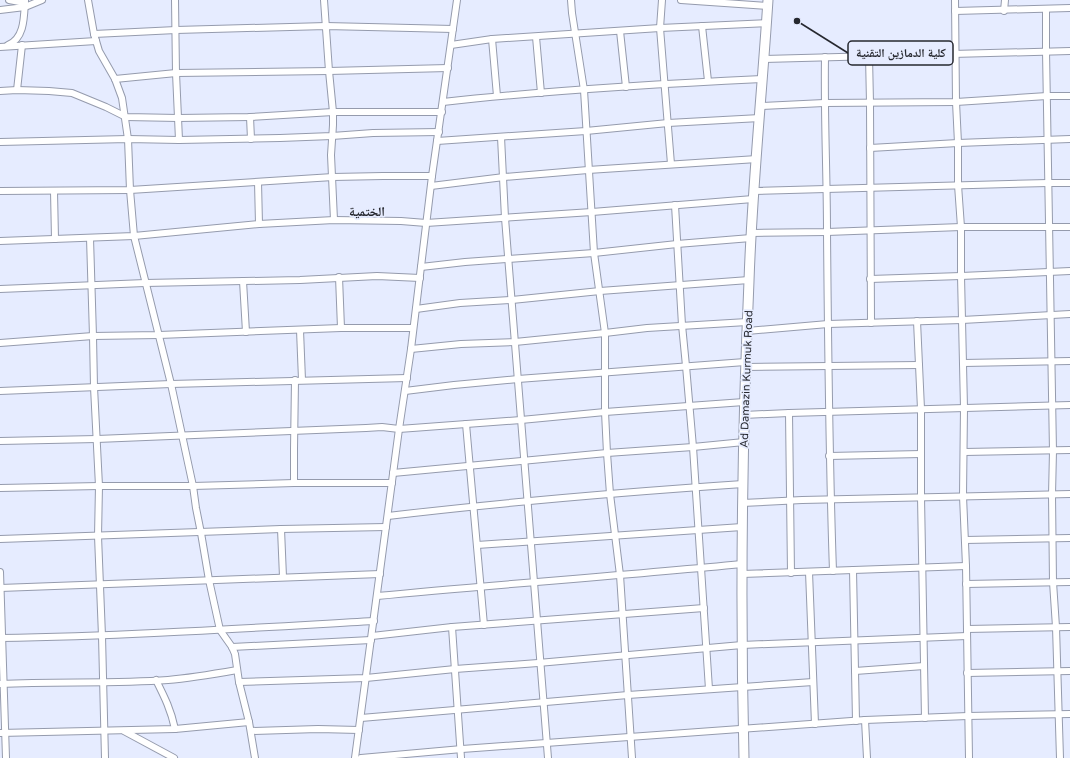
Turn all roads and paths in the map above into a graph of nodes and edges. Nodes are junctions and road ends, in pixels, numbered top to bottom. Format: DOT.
graph roads {
  1 [pos="9,0"];
  2 [pos="42,0"];
  3 [pos="88,0"];
  4 [pos="175,0"];
  5 [pos="324,0"];
  6 [pos="458,0"];
  7 [pos="571,0"];
  8 [pos="662,0"];
  9 [pos="681,0"];
  10 [pos="955,0"];
  11 [pos="1005,0"];
  12 [pos="25,3"];
  13 [pos="768,3"];
  14 [pos="1070,8"];
  15 [pos="1046,9"];
  16 [pos="0,10"];
  17 [pos="955,11"];
  18 [pos="1004,11"];
  19 [pos="767,23"];
  20 [pos="326,26"];
  21 [pos="702,26"];
  22 [pos="660,28"];
  23 [pos="453,29"];
  24 [pos="176,30"];
  25 [pos="620,31"];
  26 [pos="94,34"];
  27 [pos="576,34"];
  28 [pos="536,37"];
  29 [pos="492,39"];
  30 [pos="96,41"];
  31 [pos="22,45"];
  32 [pos="451,45"];
  33 [pos="2,47"];
  34 [pos="1046,51"];
  35 [pos="1070,51"];
  36 [pos="955,54"];
  37 [pos="868,56"];
  38 [pos="825,57"];
  39 [pos="764,59"];
  40 [pos="448,68"];
  41 [pos="329,71"];
  42 [pos="176,74"];
  43 [pos="115,79"];
  44 [pos="762,79"];
  45 [pos="708,82"];
  46 [pos="664,84"];
  47 [pos="626,87"];
  48 [pos="17,90"];
  49 [pos="584,90"];
  50 [pos="0,91"];
  51 [pos="541,93"];
  52 [pos="497,96"];
  53 [pos="1047,96"];
  54 [pos="1070,96"];
  55 [pos="443,102"];
  56 [pos="956,102"];
  57 [pos="824,103"];
  58 [pos="870,103"];
  59 [pos="761,106"];
  60 [pos="333,112"];
  61 [pos="442,112"];
  62 [pos="126,117"];
  63 [pos="250,117"];
  64 [pos="178,118"];
  65 [pos="760,118"];
  66 [pos="668,123"];
  67 [pos="586,131"];
  68 [pos="439,132"];
  69 [pos="332,136"];
  70 [pos="501,137"];
  71 [pos="251,138"];
  72 [pos="128,139"];
  73 [pos="1070,139"];
  74 [pos="179,140"];
  75 [pos="1048,140"];
  76 [pos="437,141"];
  77 [pos="0,142"];
  78 [pos="958,143"];
  79 [pos="870,148"];
  80 [pos="757,159"];
  81 [pos="671,164"];
  82 [pos="588,170"];
  83 [pos="432,176"];
  84 [pos="333,177"];
  85 [pos="504,177"];
  86 [pos="258,182"];
  87 [pos="1048,183"];
  88 [pos="1070,183"];
  89 [pos="958,185"];
  90 [pos="431,186"];
  91 [pos="870,188"];
  92 [pos="827,189"];
  93 [pos="130,190"];
  94 [pos="0,191"];
  95 [pos="54,191"];
  96 [pos="754,195"];
  97 [pos="675,205"];
  98 [pos="592,212"];
  99 [pos="505,218"];
  100 [pos="334,220"];
  101 [pos="426,223"];
  102 [pos="259,224"];
  103 [pos="961,227"];
  104 [pos="1070,227"];
  105 [pos="1049,228"];
  106 [pos="870,230"];
  107 [pos="827,232"];
  108 [pos="752,235"];
  109 [pos="134,236"];
  110 [pos="90,238"];
  111 [pos="55,239"];
  112 [pos="0,241"];
  113 [pos="677,244"];
  114 [pos="594,253"];
  115 [pos="509,259"];
  116 [pos="421,267"];
  117 [pos="1070,271"];
  118 [pos="1049,272"];
  119 [pos="961,276"];
  120 [pos="338,277"];
  121 [pos="420,278"];
  122 [pos="870,278"];
  123 [pos="749,280"];
  124 [pos="243,281"];
  125 [pos="145,283"];
  126 [pos="92,285"];
  127 [pos="679,285"];
  128 [pos="0,289"];
  129 [pos="600,291"];
  130 [pos="512,300"];
  131 [pos="416,309"];
  132 [pos="1051,314"];
  133 [pos="1070,314"];
  134 [pos="962,320"];
  135 [pos="917,321"];
  136 [pos="871,323"];
  137 [pos="828,324"];
  138 [pos="682,325"];
  139 [pos="747,326"];
  140 [pos="341,328"];
  141 [pos="414,328"];
  142 [pos="300,330"];
  143 [pos="246,332"];
  144 [pos="604,334"];
  145 [pos="159,335"];
  146 [pos="93,336"];
  147 [pos="515,342"];
  148 [pos="0,343"];
  149 [pos="411,348"];
  150 [pos="1051,361"];
  151 [pos="1070,361"];
  152 [pos="963,363"];
  153 [pos="745,364"];
  154 [pos="919,365"];
  155 [pos="686,366"];
  156 [pos="828,366"];
  157 [pos="605,372"];
  158 [pos="407,378"];
  159 [pos="518,379"];
  160 [pos="299,380"];
  161 [pos="171,384"];
  162 [pos="94,387"];
  163 [pos="0,391"];
  164 [pos="405,391"];
  165 [pos="744,402"];
  166 [pos="1053,405"];
  167 [pos="1070,405"];
  168 [pos="690,406"];
  169 [pos="964,408"];
  170 [pos="921,409"];
  171 [pos="605,412"];
  172 [pos="828,412"];
  173 [pos="789,413"];
  174 [pos="744,415"];
  175 [pos="521,420"];
  176 [pos="466,424"];
  177 [pos="399,429"];
  178 [pos="295,430"];
  179 [pos="182,435"];
  180 [pos="97,439"];
  181 [pos="0,441"];
  182 [pos="744,442"];
  183 [pos="693,447"];
  184 [pos="1053,450"];
  185 [pos="1070,450"];
  186 [pos="964,452"];
  187 [pos="607,453"];
  188 [pos="921,454"];
  189 [pos="829,456"];
  190 [pos="524,462"];
  191 [pos="470,465"];
  192 [pos="394,473"];
  193 [pos="294,483"];
  194 [pos="392,483"];
  195 [pos="743,484"];
  196 [pos="99,486"];
  197 [pos="193,486"];
  198 [pos="696,487"];
  199 [pos="0,488"];
  200 [pos="610,494"];
  201 [pos="1070,494"];
  202 [pos="1052,495"];
  203 [pos="963,496"];
  204 [pos="921,497"];
  205 [pos="790,500"];
  206 [pos="830,500"];
  207 [pos="527,501"];
  208 [pos="742,503"];
  209 [pos="474,506"];
  210 [pos="388,516"];
  211 [pos="386,527"];
  212 [pos="742,527"];
  213 [pos="281,530"];
  214 [pos="698,530"];
  215 [pos="201,533"];
  216 [pos="98,536"];
  217 [pos="615,536"];
  218 [pos="1052,538"];
  219 [pos="1070,538"];
  220 [pos="0,539"];
  221 [pos="965,540"];
  222 [pos="530,542"];
  223 [pos="477,545"];
  224 [pos="742,564"];
  225 [pos="966,566"];
  226 [pos="922,567"];
  227 [pos="701,568"];
  228 [pos="853,570"];
  229 [pos="833,571"];
  230 [pos="0,572"];
  231 [pos="809,572"];
  232 [pos="791,573"];
  233 [pos="380,574"];
  234 [pos="742,574"];
  235 [pos="620,575"];
  236 [pos="283,577"];
  237 [pos="209,580"];
  238 [pos="533,582"];
  239 [pos="1053,582"];
  240 [pos="1070,582"];
  241 [pos="966,584"];
  242 [pos="100,585"];
  243 [pos="480,586"];
  244 [pos="0,588"];
  245 [pos="377,596"];
  246 [pos="704,608"];
  247 [pos="623,614"];
  248 [pos="374,621"];
  249 [pos="536,621"];
  250 [pos="484,625"];
  251 [pos="452,627"];
  252 [pos="1056,627"];
  253 [pos="1070,627"];
  254 [pos="220,630"];
  255 [pos="967,632"];
  256 [pos="102,636"];
  257 [pos="1,638"];
  258 [pos="371,638"];
  259 [pos="923,638"];
  260 [pos="854,640"];
  261 [pos="812,642"];
  262 [pos="742,645"];
  263 [pos="232,647"];
  264 [pos="706,649"];
  265 [pos="626,655"];
  266 [pos="540,663"];
  267 [pos="924,666"];
  268 [pos="455,669"];
  269 [pos="237,670"];
  270 [pos="855,671"];
  271 [pos="1057,671"];
  272 [pos="1070,671"];
  273 [pos="967,673"];
  274 [pos="366,678"];
  275 [pos="156,680"];
  276 [pos="239,682"];
  277 [pos="813,682"];
  278 [pos="104,683"];
  279 [pos="2,684"];
  280 [pos="742,687"];
  281 [pos="709,689"];
  282 [pos="628,695"];
  283 [pos="543,702"];
  284 [pos="458,710"];
  285 [pos="1059,714"];
  286 [pos="1070,714"];
  287 [pos="968,716"];
  288 [pos="361,718"];
  289 [pos="925,718"];
  290 [pos="865,720"];
  291 [pos="856,721"];
  292 [pos="249,722"];
  293 [pos="815,724"];
  294 [pos="175,729"];
  295 [pos="743,729"];
  296 [pos="105,730"];
  297 [pos="123,730"];
  298 [pos="359,730"];
  299 [pos="251,731"];
  300 [pos="2,733"];
  301 [pos="631,737"];
  302 [pos="546,743"];
  303 [pos="461,749"];
  304 [pos="6,758"];
  305 [pos="105,758"];
  306 [pos="174,758"];
  307 [pos="255,758"];
  308 [pos="355,758"];
  309 [pos="361,758"];
  310 [pos="461,758"];
  311 [pos="548,758"];
  312 [pos="632,758"];
  313 [pos="744,758"];
  314 [pos="867,758"];
  315 [pos="968,758"];
  316 [pos="1060,758"];
  1 -- 12 [label="street"];
  2 -- 12 [label="street"];
  3 -- 26 [label="street"];
  4 -- 24 [label="street"];
  5 -- 20 [label="street"];
  6 -- 23 [label="street"];
  7 -- 27 [label="street"];
  8 -- 22 [label="street"];
  9 -- 13 [label="street"];
  10 -- 17 [label="street"];
  11 -- 18 [label="street"];
  12 -- 16 [label="street"];
  12 -- 33 [label="street"];
  13 -- 19 [label="highway, Ad Damazin Kurmuk Road"];
  14 -- 15 [label="street"];
  15 -- 18 [label="street"];
  15 -- 34 [label="street"];
  17 -- 18 [label="street"];
  17 -- 36 [label="street"];
  19 -- 21 [label="street"];
  19 -- 39 [label="highway, Ad Damazin Kurmuk Road"];
  20 -- 23 [label="street"];
  20 -- 24 [label="street"];
  20 -- 41 [label="street"];
  21 -- 22 [label="street"];
  21 -- 45 [label="street"];
  22 -- 25 [label="street"];
  22 -- 46 [label="street"];
  23 -- 32 [label="street"];
  24 -- 26 [label="street"];
  24 -- 42 [label="street"];
  25 -- 27 [label="street"];
  25 -- 47 [label="street"];
  26 -- 30 [label="street"];
  27 -- 28 [label="street"];
  27 -- 49 [label="street"];
  28 -- 29 [label="street"];
  28 -- 51 [label="street"];
  29 -- 32 [label="street"];
  29 -- 52 [label="street"];
  30 -- 31 [label="street"];
  30 -- 43 [label="street"];
  31 -- 33 [label="street"];
  31 -- 48 [label="street"];
  32 -- 40 [label="street"];
  34 -- 35 [label="street"];
  34 -- 36 [label="street"];
  34 -- 53 [label="street"];
  36 -- 37 [label="street"];
  36 -- 56 [label="street"];
  37 -- 38 [label="street"];
  37 -- 58 [label="street"];
  38 -- 39 [label="street"];
  38 -- 57 [label="street"];
  39 -- 44 [label="highway, Ad Damazin Kurmuk Road"];
  40 -- 41 [label="street"];
  40 -- 55 [label="street"];
  41 -- 42 [label="street"];
  41 -- 60 [label="street"];
  42 -- 43 [label="street"];
  42 -- 64 [label="street"];
  43 -- 62 [label="street"];
  44 -- 45 [label="street"];
  44 -- 59 [label="highway, Ad Damazin Kurmuk Road"];
  45 -- 46 [label="street"];
  46 -- 47 [label="street"];
  46 -- 66 [label="street"];
  47 -- 49 [label="street"];
  48 -- 50 [label="street"];
  48 -- 62 [label="street"];
  49 -- 51 [label="street"];
  49 -- 67 [label="street"];
  51 -- 52 [label="street"];
  52 -- 55 [label="street"];
  53 -- 54 [label="street"];
  53 -- 56 [label="street"];
  53 -- 75 [label="street"];
  55 -- 61 [label="street"];
  56 -- 58 [label="street"];
  56 -- 78 [label="street"];
  57 -- 58 [label="street"];
  57 -- 59 [label="street"];
  57 -- 92 [label="street"];
  58 -- 79 [label="street"];
  59 -- 65 [label="highway, Ad Damazin Kurmuk Road"];
  60 -- 61 [label="street"];
  60 -- 63 [label="street"];
  60 -- 69 [label="street"];
  61 -- 68 [label="street"];
  62 -- 64 [label="street"];
  62 -- 72 [label="street"];
  63 -- 64 [label="street"];
  63 -- 71 [label="street"];
  64 -- 74 [label="street"];
  65 -- 66 [label="street"];
  65 -- 80 [label="highway, Ad Damazin Kurmuk Road"];
  66 -- 67 [label="street"];
  66 -- 81 [label="street"];
  67 -- 70 [label="street"];
  67 -- 82 [label="street"];
  68 -- 69 [label="street"];
  68 -- 76 [label="street"];
  69 -- 71 [label="street"];
  69 -- 84 [label="street"];
  70 -- 76 [label="street"];
  70 -- 85 [label="street"];
  71 -- 74 [label="street"];
  72 -- 74 [label="street"];
  72 -- 77 [label="street"];
  72 -- 93 [label="street"];
  73 -- 75 [label="street"];
  75 -- 78 [label="street"];
  75 -- 87 [label="street"];
  76 -- 83 [label="street"];
  78 -- 79 [label="street"];
  78 -- 89 [label="street"];
  79 -- 91 [label="street"];
  80 -- 81 [label="street"];
  80 -- 96 [label="highway, Ad Damazin Kurmuk Road"];
  81 -- 82 [label="street"];
  82 -- 85 [label="street"];
  82 -- 98 [label="street"];
  83 -- 84 [label="street"];
  83 -- 90 [label="street"];
  84 -- 86 [label="street"];
  84 -- 100 [label="street"];
  85 -- 90 [label="street"];
  85 -- 99 [label="street"];
  86 -- 93 [label="street"];
  86 -- 102 [label="street"];
  87 -- 88 [label="street"];
  87 -- 89 [label="street"];
  87 -- 105 [label="street"];
  89 -- 91 [label="street"];
  89 -- 103 [label="street"];
  90 -- 101 [label="street"];
  91 -- 92 [label="street"];
  91 -- 106 [label="street"];
  92 -- 96 [label="street"];
  92 -- 107 [label="street"];
  93 -- 95 [label="street"];
  93 -- 109 [label="street"];
  94 -- 95 [label="street"];
  95 -- 111 [label="street"];
  96 -- 97 [label="street"];
  96 -- 108 [label="highway, Ad Damazin Kurmuk Road"];
  97 -- 98 [label="street"];
  97 -- 113 [label="street"];
  98 -- 99 [label="street"];
  98 -- 114 [label="street"];
  99 -- 101 [label="street"];
  99 -- 115 [label="street"];
  100 -- 101 [label="street"];
  100 -- 102 [label="street"];
  101 -- 116 [label="street"];
  102 -- 109 [label="street"];
  103 -- 105 [label="street"];
  103 -- 106 [label="street"];
  103 -- 119 [label="street"];
  104 -- 105 [label="street"];
  105 -- 118 [label="street"];
  106 -- 107 [label="street"];
  106 -- 122 [label="street"];
  107 -- 108 [label="street"];
  107 -- 137 [label="street"];
  108 -- 113 [label="street"];
  108 -- 123 [label="highway, Ad Damazin Kurmuk Road"];
  109 -- 110 [label="street"];
  109 -- 125 [label="street"];
  110 -- 111 [label="street"];
  110 -- 126 [label="street"];
  111 -- 112 [label="street"];
  113 -- 114 [label="street"];
  113 -- 127 [label="street"];
  114 -- 115 [label="street"];
  114 -- 129 [label="street"];
  115 -- 116 [label="street"];
  115 -- 130 [label="street"];
  116 -- 121 [label="street"];
  117 -- 118 [label="street"];
  118 -- 119 [label="street"];
  118 -- 132 [label="street"];
  119 -- 122 [label="street"];
  119 -- 134 [label="street"];
  120 -- 121 [label="street"];
  120 -- 124 [label="street"];
  120 -- 140 [label="street"];
  121 -- 131 [label="street"];
  122 -- 136 [label="street"];
  123 -- 127 [label="street"];
  123 -- 139 [label="highway, Ad Damazin Kurmuk Road"];
  124 -- 125 [label="street"];
  124 -- 143 [label="street"];
  125 -- 126 [label="street"];
  125 -- 145 [label="street"];
  126 -- 128 [label="street"];
  126 -- 146 [label="street"];
  127 -- 129 [label="street"];
  127 -- 138 [label="street"];
  129 -- 130 [label="street"];
  129 -- 144 [label="street"];
  130 -- 131 [label="street"];
  130 -- 147 [label="street"];
  131 -- 141 [label="street"];
  132 -- 133 [label="street"];
  132 -- 134 [label="street"];
  132 -- 150 [label="street"];
  134 -- 135 [label="street"];
  134 -- 152 [label="street"];
  135 -- 136 [label="street"];
  135 -- 154 [label="street"];
  136 -- 137 [label="street"];
  137 -- 139 [label="street"];
  137 -- 156 [label="street"];
  138 -- 139 [label="street"];
  138 -- 144 [label="street"];
  138 -- 155 [label="street"];
  139 -- 153 [label="highway, Ad Damazin Kurmuk Road"];
  140 -- 141 [label="street"];
  140 -- 142 [label="street"];
  141 -- 149 [label="street"];
  142 -- 143 [label="street"];
  142 -- 160 [label="street"];
  143 -- 145 [label="street"];
  144 -- 147 [label="street"];
  144 -- 157 [label="street"];
  145 -- 146 [label="street"];
  145 -- 161 [label="street"];
  146 -- 148 [label="street"];
  146 -- 162 [label="street"];
  147 -- 149 [label="street"];
  147 -- 159 [label="street"];
  149 -- 158 [label="street"];
  150 -- 151 [label="street"];
  150 -- 152 [label="street"];
  150 -- 166 [label="street"];
  152 -- 169 [label="street"];
  153 -- 155 [label="street"];
  153 -- 156 [label="street"];
  153 -- 165 [label="highway, Ad Damazin Kurmuk Road"];
  154 -- 156 [label="street"];
  154 -- 170 [label="street"];
  155 -- 157 [label="street"];
  155 -- 168 [label="street"];
  156 -- 172 [label="street"];
  157 -- 159 [label="street"];
  157 -- 171 [label="street"];
  158 -- 160 [label="street"];
  158 -- 164 [label="street"];
  159 -- 164 [label="street"];
  159 -- 175 [label="street"];
  160 -- 161 [label="street"];
  160 -- 178 [label="street"];
  161 -- 162 [label="street"];
  161 -- 179 [label="street"];
  162 -- 163 [label="street"];
  162 -- 180 [label="street"];
  164 -- 177 [label="street"];
  165 -- 168 [label="street"];
  165 -- 174 [label="highway, Ad Damazin Kurmuk Road"];
  166 -- 167 [label="street"];
  166 -- 169 [label="street"];
  166 -- 184 [label="street"];
  168 -- 171 [label="street"];
  168 -- 183 [label="street"];
  169 -- 170 [label="street"];
  169 -- 186 [label="street"];
  170 -- 172 [label="street"];
  170 -- 188 [label="street"];
  171 -- 175 [label="street"];
  171 -- 187 [label="street"];
  172 -- 173 [label="street"];
  172 -- 189 [label="street"];
  173 -- 174 [label="street"];
  173 -- 205 [label="street"];
  174 -- 182 [label="highway, Ad Damazin Kurmuk Road"];
  175 -- 176 [label="street"];
  175 -- 190 [label="street"];
  176 -- 177 [label="street"];
  176 -- 191 [label="street"];
  177 -- 178 [label="street"];
  177 -- 192 [label="street"];
  178 -- 179 [label="street"];
  178 -- 193 [label="street"];
  179 -- 180 [label="street"];
  179 -- 197 [label="street"];
  180 -- 181 [label="street"];
  180 -- 196 [label="street"];
  182 -- 183 [label="street"];
  182 -- 195 [label="highway, Ad Damazin Kurmuk Road"];
  183 -- 187 [label="street"];
  183 -- 198 [label="street"];
  184 -- 185 [label="street"];
  184 -- 186 [label="street"];
  184 -- 202 [label="street"];
  186 -- 203 [label="street"];
  187 -- 190 [label="street"];
  187 -- 200 [label="street"];
  188 -- 189 [label="street"];
  188 -- 204 [label="street"];
  189 -- 206 [label="street"];
  190 -- 191 [label="street"];
  190 -- 207 [label="street"];
  191 -- 192 [label="street"];
  191 -- 209 [label="street"];
  192 -- 194 [label="street"];
  193 -- 194 [label="street"];
  193 -- 197 [label="street"];
  194 -- 210 [label="street"];
  195 -- 198 [label="street"];
  195 -- 208 [label="highway, Ad Damazin Kurmuk Road"];
  196 -- 197 [label="street"];
  196 -- 199 [label="street"];
  196 -- 216 [label="street"];
  197 -- 215 [label="street"];
  198 -- 200 [label="street"];
  198 -- 214 [label="street"];
  200 -- 207 [label="street"];
  200 -- 217 [label="street"];
  201 -- 202 [label="street"];
  202 -- 203 [label="street"];
  202 -- 218 [label="street"];
  203 -- 204 [label="street"];
  203 -- 221 [label="street"];
  204 -- 206 [label="street"];
  204 -- 226 [label="street"];
  205 -- 206 [label="street"];
  205 -- 208 [label="street"];
  205 -- 232 [label="street"];
  206 -- 229 [label="street"];
  207 -- 209 [label="street"];
  207 -- 222 [label="street"];
  208 -- 212 [label="highway, Ad Damazin Kurmuk Road"];
  209 -- 210 [label="street"];
  209 -- 223 [label="street"];
  210 -- 211 [label="street"];
  211 -- 213 [label="street"];
  211 -- 233 [label="street"];
  212 -- 214 [label="street"];
  212 -- 224 [label="highway, Ad Damazin Kurmuk Road"];
  213 -- 215 [label="street"];
  213 -- 236 [label="street"];
  214 -- 217 [label="street"];
  214 -- 227 [label="street"];
  215 -- 216 [label="street"];
  215 -- 237 [label="street"];
  216 -- 220 [label="street"];
  216 -- 242 [label="street"];
  217 -- 222 [label="street"];
  217 -- 235 [label="street"];
  218 -- 219 [label="street"];
  218 -- 221 [label="street"];
  218 -- 239 [label="street"];
  221 -- 225 [label="street"];
  222 -- 223 [label="street"];
  222 -- 238 [label="street"];
  223 -- 243 [label="street"];
  224 -- 227 [label="street"];
  224 -- 234 [label="highway, Ad Damazin Kurmuk Road"];
  225 -- 226 [label="street"];
  225 -- 241 [label="street"];
  226 -- 228 [label="street"];
  226 -- 259 [label="street"];
  227 -- 235 [label="street"];
  227 -- 246 [label="street"];
  228 -- 229 [label="street"];
  228 -- 260 [label="street"];
  229 -- 231 [label="street"];
  230 -- 244 [label="street"];
  231 -- 232 [label="street"];
  231 -- 261 [label="street"];
  232 -- 234 [label="street"];
  233 -- 236 [label="street"];
  233 -- 245 [label="street"];
  234 -- 262 [label="highway, Ad Damazin Kurmuk Road"];
  235 -- 238 [label="street"];
  235 -- 247 [label="street"];
  236 -- 237 [label="street"];
  237 -- 242 [label="street"];
  237 -- 254 [label="street"];
  238 -- 243 [label="street"];
  238 -- 249 [label="street"];
  239 -- 240 [label="street"];
  239 -- 241 [label="street"];
  239 -- 252 [label="street"];
  241 -- 255 [label="street"];
  242 -- 244 [label="street"];
  242 -- 256 [label="street"];
  243 -- 245 [label="street"];
  243 -- 250 [label="street"];
  244 -- 257 [label="street"];
  245 -- 248 [label="street"];
  246 -- 247 [label="street"];
  246 -- 264 [label="street"];
  247 -- 249 [label="street"];
  247 -- 265 [label="street"];
  248 -- 254 [label="street"];
  248 -- 258 [label="street"];
  249 -- 250 [label="street"];
  249 -- 266 [label="street"];
  250 -- 251 [label="street"];
  251 -- 258 [label="street"];
  251 -- 268 [label="street"];
  252 -- 253 [label="street"];
  252 -- 255 [label="street"];
  252 -- 271 [label="street"];
  254 -- 256 [label="street"];
  254 -- 263 [label="street"];
  255 -- 259 [label="street"];
  255 -- 273 [label="street"];
  256 -- 257 [label="street"];
  256 -- 278 [label="street"];
  257 -- 279 [label="street"];
  258 -- 263 [label="street"];
  258 -- 274 [label="street"];
  259 -- 260 [label="street"];
  259 -- 267 [label="street"];
  260 -- 261 [label="street"];
  260 -- 270 [label="street"];
  261 -- 262 [label="street"];
  261 -- 277 [label="street"];
  262 -- 264 [label="street"];
  262 -- 280 [label="highway, Ad Damazin Kurmuk Road"];
  263 -- 269 [label="street"];
  264 -- 265 [label="street"];
  264 -- 281 [label="street"];
  265 -- 266 [label="street"];
  265 -- 282 [label="street"];
  266 -- 268 [label="street"];
  266 -- 283 [label="street"];
  267 -- 270 [label="street"];
  267 -- 289 [label="street"];
  268 -- 274 [label="street"];
  268 -- 284 [label="street"];
  269 -- 275 [label="street"];
  269 -- 276 [label="street"];
  270 -- 291 [label="street"];
  271 -- 272 [label="street"];
  271 -- 273 [label="street"];
  271 -- 285 [label="street"];
  273 -- 287 [label="street"];
  274 -- 276 [label="street"];
  274 -- 288 [label="street"];
  275 -- 278 [label="street"];
  275 -- 294 [label="street"];
  276 -- 292 [label="street"];
  277 -- 280 [label="street"];
  277 -- 293 [label="street"];
  278 -- 279 [label="street"];
  278 -- 296 [label="street"];
  279 -- 300 [label="street"];
  280 -- 281 [label="street"];
  280 -- 295 [label="highway, Ad Damazin Kurmuk Road"];
  281 -- 282 [label="street"];
  282 -- 283 [label="street"];
  282 -- 301 [label="street"];
  283 -- 284 [label="street"];
  283 -- 302 [label="street"];
  284 -- 288 [label="street"];
  284 -- 303 [label="street"];
  285 -- 286 [label="street"];
  285 -- 287 [label="street"];
  285 -- 316 [label="street"];
  287 -- 289 [label="street"];
  287 -- 315 [label="street"];
  288 -- 298 [label="street"];
  289 -- 290 [label="street"];
  290 -- 291 [label="street"];
  290 -- 314 [label="street"];
  291 -- 293 [label="street"];
  292 -- 294 [label="street"];
  292 -- 299 [label="street"];
  293 -- 295 [label="street"];
  294 -- 297 [label="street"];
  295 -- 301 [label="street"];
  295 -- 313 [label="highway, Ad Damazin Kurmuk Road"];
  296 -- 297 [label="street"];
  296 -- 300 [label="street"];
  296 -- 305 [label="street"];
  297 -- 306 [label="street"];
  298 -- 299 [label="street"];
  298 -- 308 [label="street"];
  299 -- 307 [label="street"];
  300 -- 304 [label="street"];
  301 -- 302 [label="street"];
  301 -- 312 [label="street"];
  302 -- 303 [label="street"];
  302 -- 311 [label="street"];
  303 -- 309 [label="street"];
  303 -- 310 [label="street"];
}
